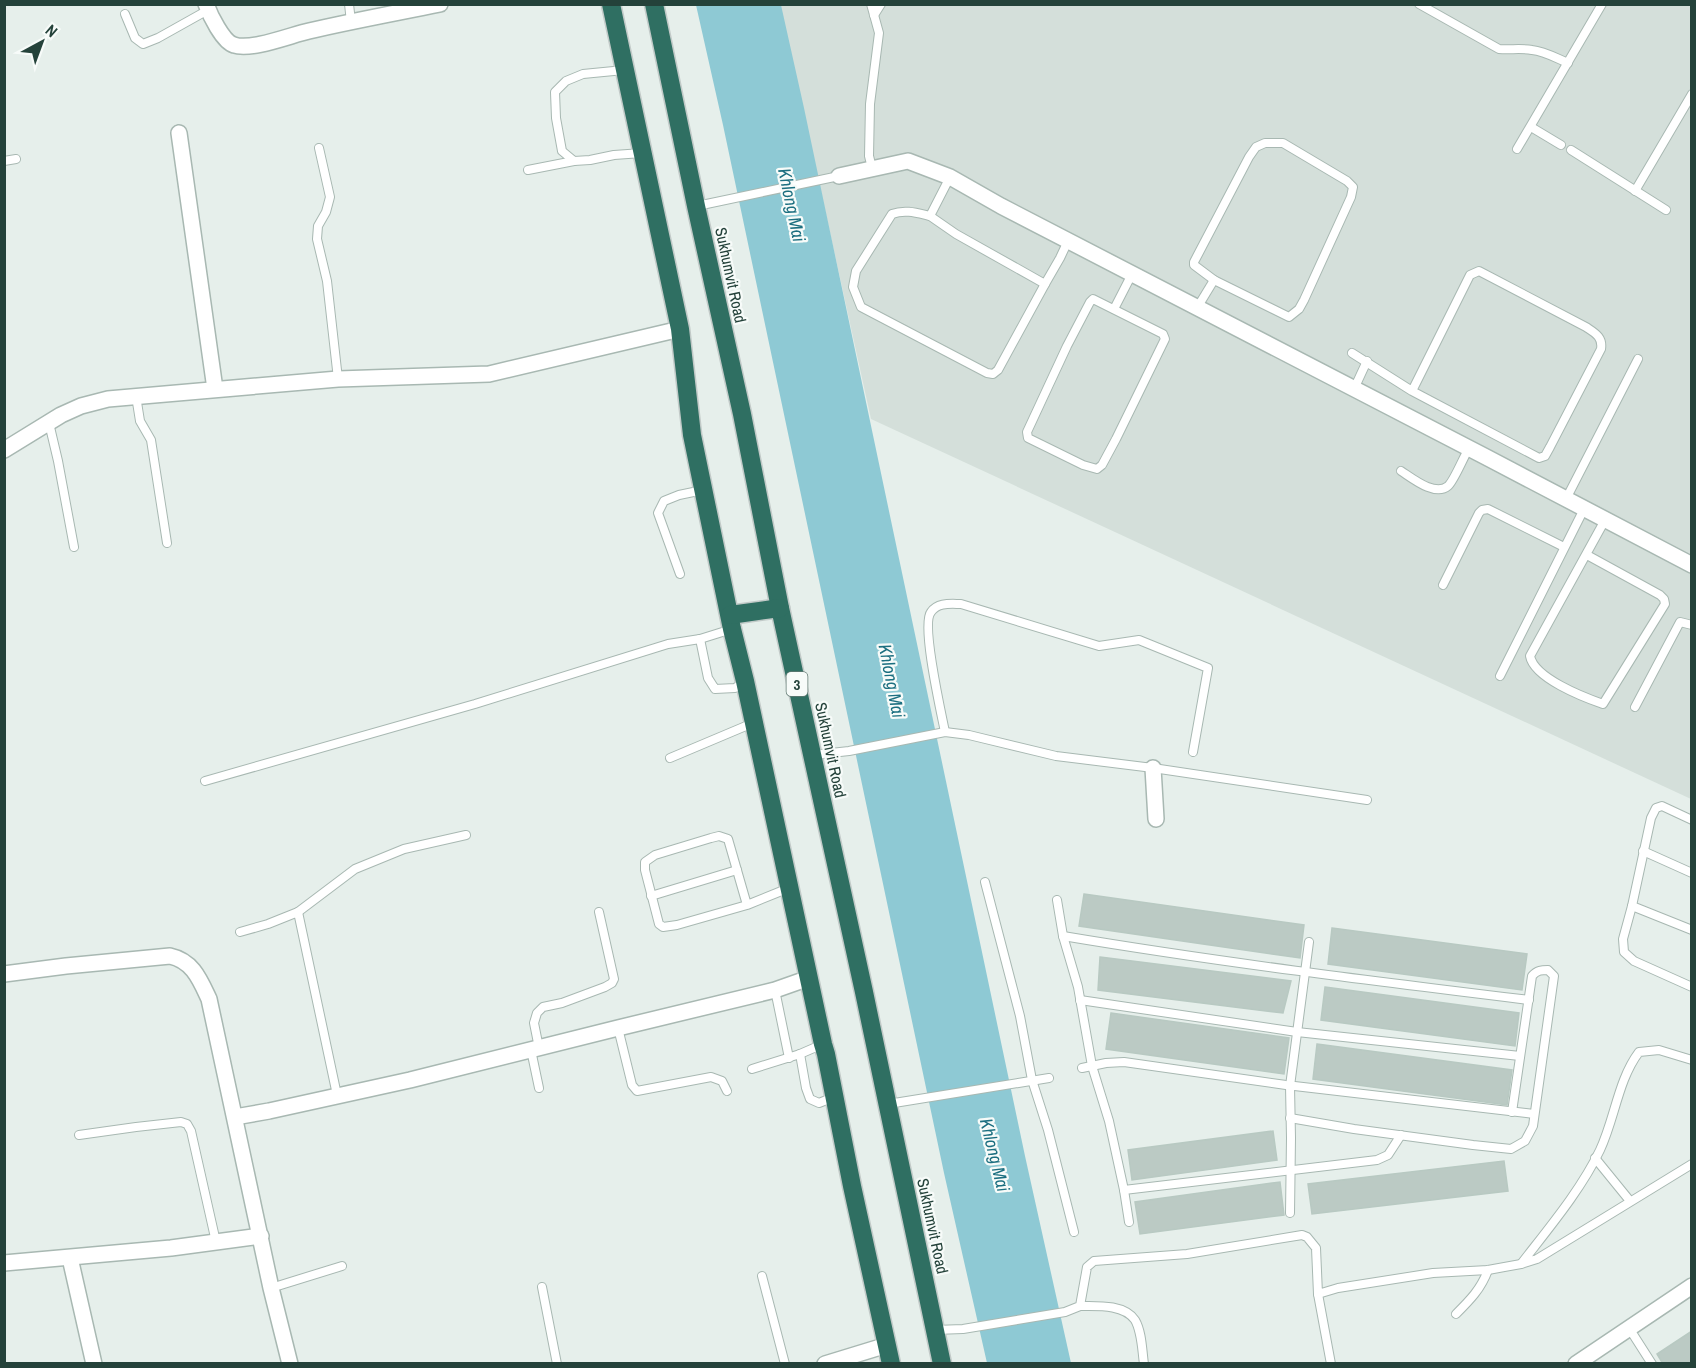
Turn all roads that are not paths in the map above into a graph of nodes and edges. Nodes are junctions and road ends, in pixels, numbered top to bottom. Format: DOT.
graph roads {
  1 [pos="349,4"];
  2 [pos="440,4"];
  3 [pos="611,4"];
  4 [pos="654,4"];
  5 [pos="871,4"];
  6 [pos="881,4"];
  7 [pos="1419,4"];
  8 [pos="1602,4"];
  9 [pos="207,7"];
  10 [pos="125,14"];
  11 [pos="874,15"];
  12 [pos="351,22"];
  13 [pos="1568,63"];
  14 [pos="625,69"];
  15 [pos="1692,94"];
  16 [pos="1531,127"];
  17 [pos="178,133"];
  18 [pos="1561,145"];
  19 [pos="319,148"];
  20 [pos="1517,149"];
  21 [pos="1571,150"];
  22 [pos="642,153"];
  23 [pos="16,159"];
  24 [pos="4,161"];
  25 [pos="574,161"];
  26 [pos="872,168"];
  27 [pos="528,170"];
  28 [pos="839,176"];
  29 [pos="950,177"];
  30 [pos="1635,191"];
  31 [pos="696,206"];
  32 [pos="1666,210"];
  33 [pos="930,216"];
  34 [pos="1068,241"];
  35 [pos="1132,274"];
  36 [pos="1214,280"];
  37 [pos="1045,284"];
  38 [pos="1197,308"];
  39 [pos="1114,309"];
  40 [pos="680,329"];
  41 [pos="1352,353"];
  42 [pos="1638,358"];
  43 [pos="1367,361"];
  44 [pos="338,379"];
  45 [pos="215,389"];
  46 [pos="1354,389"];
  47 [pos="1413,391"];
  48 [pos="136,396"];
  49 [pos="49,423"];
  50 [pos="1469,448"];
  51 [pos="4,450"];
  52 [pos="1401,471"];
  53 [pos="705,489"];
  54 [pos="1566,500"];
  55 [pos="1584,509"];
  56 [pos="1605,520"];
  57 [pos="167,543"];
  58 [pos="74,547"];
  59 [pos="1564,547"];
  60 [pos="1587,555"];
  61 [pos="1692,565"];
  62 [pos="680,574"];
  63 [pos="1443,585"];
  64 [pos="780,608"];
  65 [pos="731,622"];
  66 [pos="1692,625"];
  67 [pos="700,639"];
  68 [pos="1500,676"];
  69 [pos="745,681"];
  70 [pos="1635,707"];
  71 [pos="754,723"];
  72 [pos="942,733"];
  73 [pos="1193,752"];
  74 [pos="813,755"];
  75 [pos="670,758"];
  76 [pos="1153,768"];
  77 [pos="205,781"];
  78 [pos="1368,800"];
  79 [pos="1156,819"];
  80 [pos="1692,820"];
  81 [pos="466,835"];
  82 [pos="1643,851"];
  83 [pos="737,870"];
  84 [pos="1692,873"];
  85 [pos="985,882"];
  86 [pos="789,888"];
  87 [pos="651,896"];
  88 [pos="1058,900"];
  89 [pos="747,905"];
  90 [pos="1632,906"];
  91 [pos="298,912"];
  92 [pos="599,912"];
  93 [pos="1692,930"];
  94 [pos="240,932"];
  95 [pos="1064,936"];
  96 [pos="1309,942"];
  97 [pos="1304,973"];
  98 [pos="4,974"];
  99 [pos="809,978"];
  100 [pos="1692,987"];
  101 [pos="775,990"];
  102 [pos="1080,1000"];
  103 [pos="1528,1000"];
  104 [pos="618,1028"];
  105 [pos="1297,1032"];
  106 [pos="823,1044"];
  107 [pos="535,1049"];
  108 [pos="800,1054"];
  109 [pos="1520,1056"];
  110 [pos="789,1058"];
  111 [pos="1692,1060"];
  112 [pos="1092,1066"];
  113 [pos="1082,1068"];
  114 [pos="752,1069"];
  115 [pos="1048,1078"];
  116 [pos="1032,1080"];
  117 [pos="1290,1086"];
  118 [pos="539,1088"];
  119 [pos="727,1091"];
  120 [pos="337,1095"];
  121 [pos="834,1095"];
  122 [pos="887,1105"];
  123 [pos="1512,1112"];
  124 [pos="1534,1114"];
  125 [pos="235,1117"];
  126 [pos="1290,1118"];
  127 [pos="79,1135"];
  128 [pos="1401,1135"];
  129 [pos="1595,1158"];
  130 [pos="1692,1164"];
  131 [pos="1290,1171"];
  132 [pos="1124,1190"];
  133 [pos="1630,1201"];
  134 [pos="1290,1213"];
  135 [pos="1129,1222"];
  136 [pos="1074,1232"];
  137 [pos="261,1236"];
  138 [pos="216,1242"];
  139 [pos="70,1258"];
  140 [pos="4,1263"];
  141 [pos="1521,1264"];
  142 [pos="342,1266"];
  143 [pos="1488,1270"];
  144 [pos="762,1276"];
  145 [pos="1692,1286"];
  146 [pos="542,1287"];
  147 [pos="271,1288"];
  148 [pos="1318,1294"];
  149 [pos="1080,1306"];
  150 [pos="1456,1314"];
  151 [pos="1629,1328"];
  152 [pos="935,1330"];
  153 [pos="887,1345"];
  154 [pos="94,1364"];
  155 [pos="290,1364"];
  156 [pos="557,1364"];
  157 [pos="785,1364"];
  158 [pos="825,1364"];
  159 [pos="891,1364"];
  160 [pos="942,1364"];
  161 [pos="1144,1364"];
  162 [pos="1331,1364"];
  163 [pos="1576,1364"];
  164 [pos="1652,1364"];
  1 -- 12 [label="lane"];
  2 -- 12 [label="street"];
  3 -- 14 [label="highway"];
  4 -- 31 [label="highway, Sukhumvit Road / 3"];
  5 -- 11 [label="lane"];
  6 -- 11 [label="lane"];
  7 -- 13 [label="lane"];
  8 -- 13 [label="lane"];
  9 -- 10 [label="lane"];
  9 -- 12 [label="street"];
  11 -- 26 [label="lane"];
  13 -- 16 [label="lane"];
  14 -- 22 [label="highway"];
  14 -- 25 [label="lane"];
  15 -- 30 [label="lane"];
  16 -- 18 [label="lane"];
  16 -- 20 [label="lane"];
  17 -- 45 [label="street"];
  19 -- 44 [label="lane"];
  21 -- 30 [label="lane"];
  22 -- 25 [label="lane"];
  22 -- 40 [label="highway"];
  23 -- 24 [label="lane"];
  25 -- 27 [label="lane"];
  26 -- 28 [label="street"];
  26 -- 29 [label="street"];
  28 -- 31 [label="lane"];
  29 -- 33 [label="lane"];
  29 -- 34 [label="street"];
  30 -- 32 [label="lane"];
  31 -- 64 [label="highway, Sukhumvit Road / 3"];
  33 -- 37 [label="lane"];
  33 -- 37 [label="lane"];
  34 -- 35 [label="street"];
  34 -- 37 [label="lane"];
  35 -- 38 [label="street"];
  35 -- 39 [label="lane"];
  36 -- 36 [label="lane"];
  36 -- 38 [label="lane"];
  38 -- 46 [label="street"];
  39 -- 39 [label="lane"];
  40 -- 44 [label="street"];
  40 -- 53 [label="highway"];
  41 -- 43 [label="lane"];
  42 -- 54 [label="lane"];
  43 -- 46 [label="lane"];
  43 -- 47 [label="lane"];
  44 -- 45 [label="street"];
  45 -- 48 [label="street"];
  46 -- 50 [label="street"];
  47 -- 47 [label="lane"];
  48 -- 49 [label="street"];
  48 -- 57 [label="lane"];
  49 -- 51 [label="street"];
  49 -- 58 [label="lane"];
  50 -- 52 [label="lane"];
  50 -- 54 [label="street"];
  53 -- 62 [label="lane"];
  53 -- 65 [label="highway"];
  54 -- 55 [label="street"];
  55 -- 56 [label="street"];
  55 -- 59 [label="lane"];
  56 -- 60 [label="lane"];
  56 -- 61 [label="street"];
  59 -- 63 [label="lane"];
  59 -- 68 [label="lane"];
  60 -- 60 [label="lane"];
  64 -- 65 [label="highway"];
  64 -- 74 [label="highway, Sukhumvit Road / 3"];
  65 -- 67 [label="lane"];
  65 -- 69 [label="highway"];
  66 -- 70 [label="lane"];
  67 -- 69 [label="lane"];
  67 -- 77 [label="lane"];
  69 -- 71 [label="highway"];
  71 -- 75 [label="lane"];
  71 -- 86 [label="highway"];
  72 -- 73 [label="lane"];
  72 -- 74 [label="lane"];
  72 -- 76 [label="lane"];
  74 -- 122 [label="highway, Sukhumvit Road / 3"];
  76 -- 78 [label="lane"];
  76 -- 79 [label="street"];
  80 -- 82 [label="lane"];
  81 -- 91 [label="lane"];
  82 -- 84 [label="lane"];
  82 -- 90 [label="lane"];
  83 -- 87 [label="lane"];
  83 -- 87 [label="lane"];
  83 -- 89 [label="lane"];
  85 -- 116 [label="lane"];
  86 -- 89 [label="lane"];
  86 -- 99 [label="highway"];
  87 -- 89 [label="lane"];
  88 -- 95 [label="lane"];
  90 -- 93 [label="lane"];
  90 -- 100 [label="lane"];
  91 -- 94 [label="lane"];
  91 -- 120 [label="lane"];
  92 -- 107 [label="lane"];
  95 -- 97 [label="lane"];
  95 -- 102 [label="lane"];
  96 -- 97 [label="lane"];
  97 -- 103 [label="lane"];
  97 -- 105 [label="lane"];
  98 -- 125 [label="street"];
  99 -- 101 [label="street"];
  99 -- 106 [label="highway"];
  101 -- 104 [label="street"];
  101 -- 110 [label="lane"];
  102 -- 105 [label="lane"];
  102 -- 112 [label="lane"];
  103 -- 109 [label="lane"];
  103 -- 124 [label="lane"];
  104 -- 107 [label="street"];
  104 -- 119 [label="lane"];
  105 -- 109 [label="lane"];
  105 -- 117 [label="lane"];
  106 -- 108 [label="lane"];
  106 -- 121 [label="highway"];
  107 -- 118 [label="lane"];
  107 -- 120 [label="street"];
  108 -- 110 [label="lane"];
  108 -- 121 [label="lane"];
  109 -- 123 [label="lane"];
  110 -- 114 [label="lane"];
  111 -- 129 [label="lane"];
  112 -- 113 [label="lane"];
  112 -- 117 [label="lane"];
  112 -- 132 [label="lane"];
  115 -- 116 [label="lane"];
  116 -- 122 [label="lane"];
  116 -- 136 [label="lane"];
  117 -- 123 [label="lane"];
  117 -- 126 [label="lane"];
  120 -- 125 [label="street"];
  121 -- 153 [label="highway"];
  122 -- 152 [label="highway, Sukhumvit Road / 3"];
  123 -- 124 [label="lane"];
  124 -- 128 [label="lane"];
  125 -- 137 [label="street"];
  126 -- 128 [label="lane"];
  126 -- 131 [label="lane"];
  127 -- 138 [label="lane"];
  128 -- 131 [label="lane"];
  129 -- 133 [label="lane"];
  129 -- 141 [label="lane"];
  130 -- 133 [label="lane"];
  131 -- 132 [label="lane"];
  131 -- 134 [label="lane"];
  132 -- 135 [label="lane"];
  133 -- 141 [label="lane"];
  137 -- 138 [label="street"];
  137 -- 147 [label="street"];
  138 -- 139 [label="street"];
  139 -- 140 [label="street"];
  139 -- 154 [label="street"];
  141 -- 143 [label="lane"];
  142 -- 147 [label="lane"];
  143 -- 148 [label="lane"];
  143 -- 150 [label="lane"];
  144 -- 157 [label="lane"];
  145 -- 151 [label="street"];
  146 -- 156 [label="lane"];
  147 -- 155 [label="street"];
  148 -- 149 [label="lane"];
  148 -- 162 [label="lane"];
  149 -- 152 [label="lane"];
  149 -- 161 [label="lane"];
  151 -- 163 [label="street"];
  151 -- 164 [label="lane"];
  152 -- 160 [label="highway, Sukhumvit Road / 3"];
  153 -- 158 [label="street"];
  153 -- 159 [label="highway"];
}
